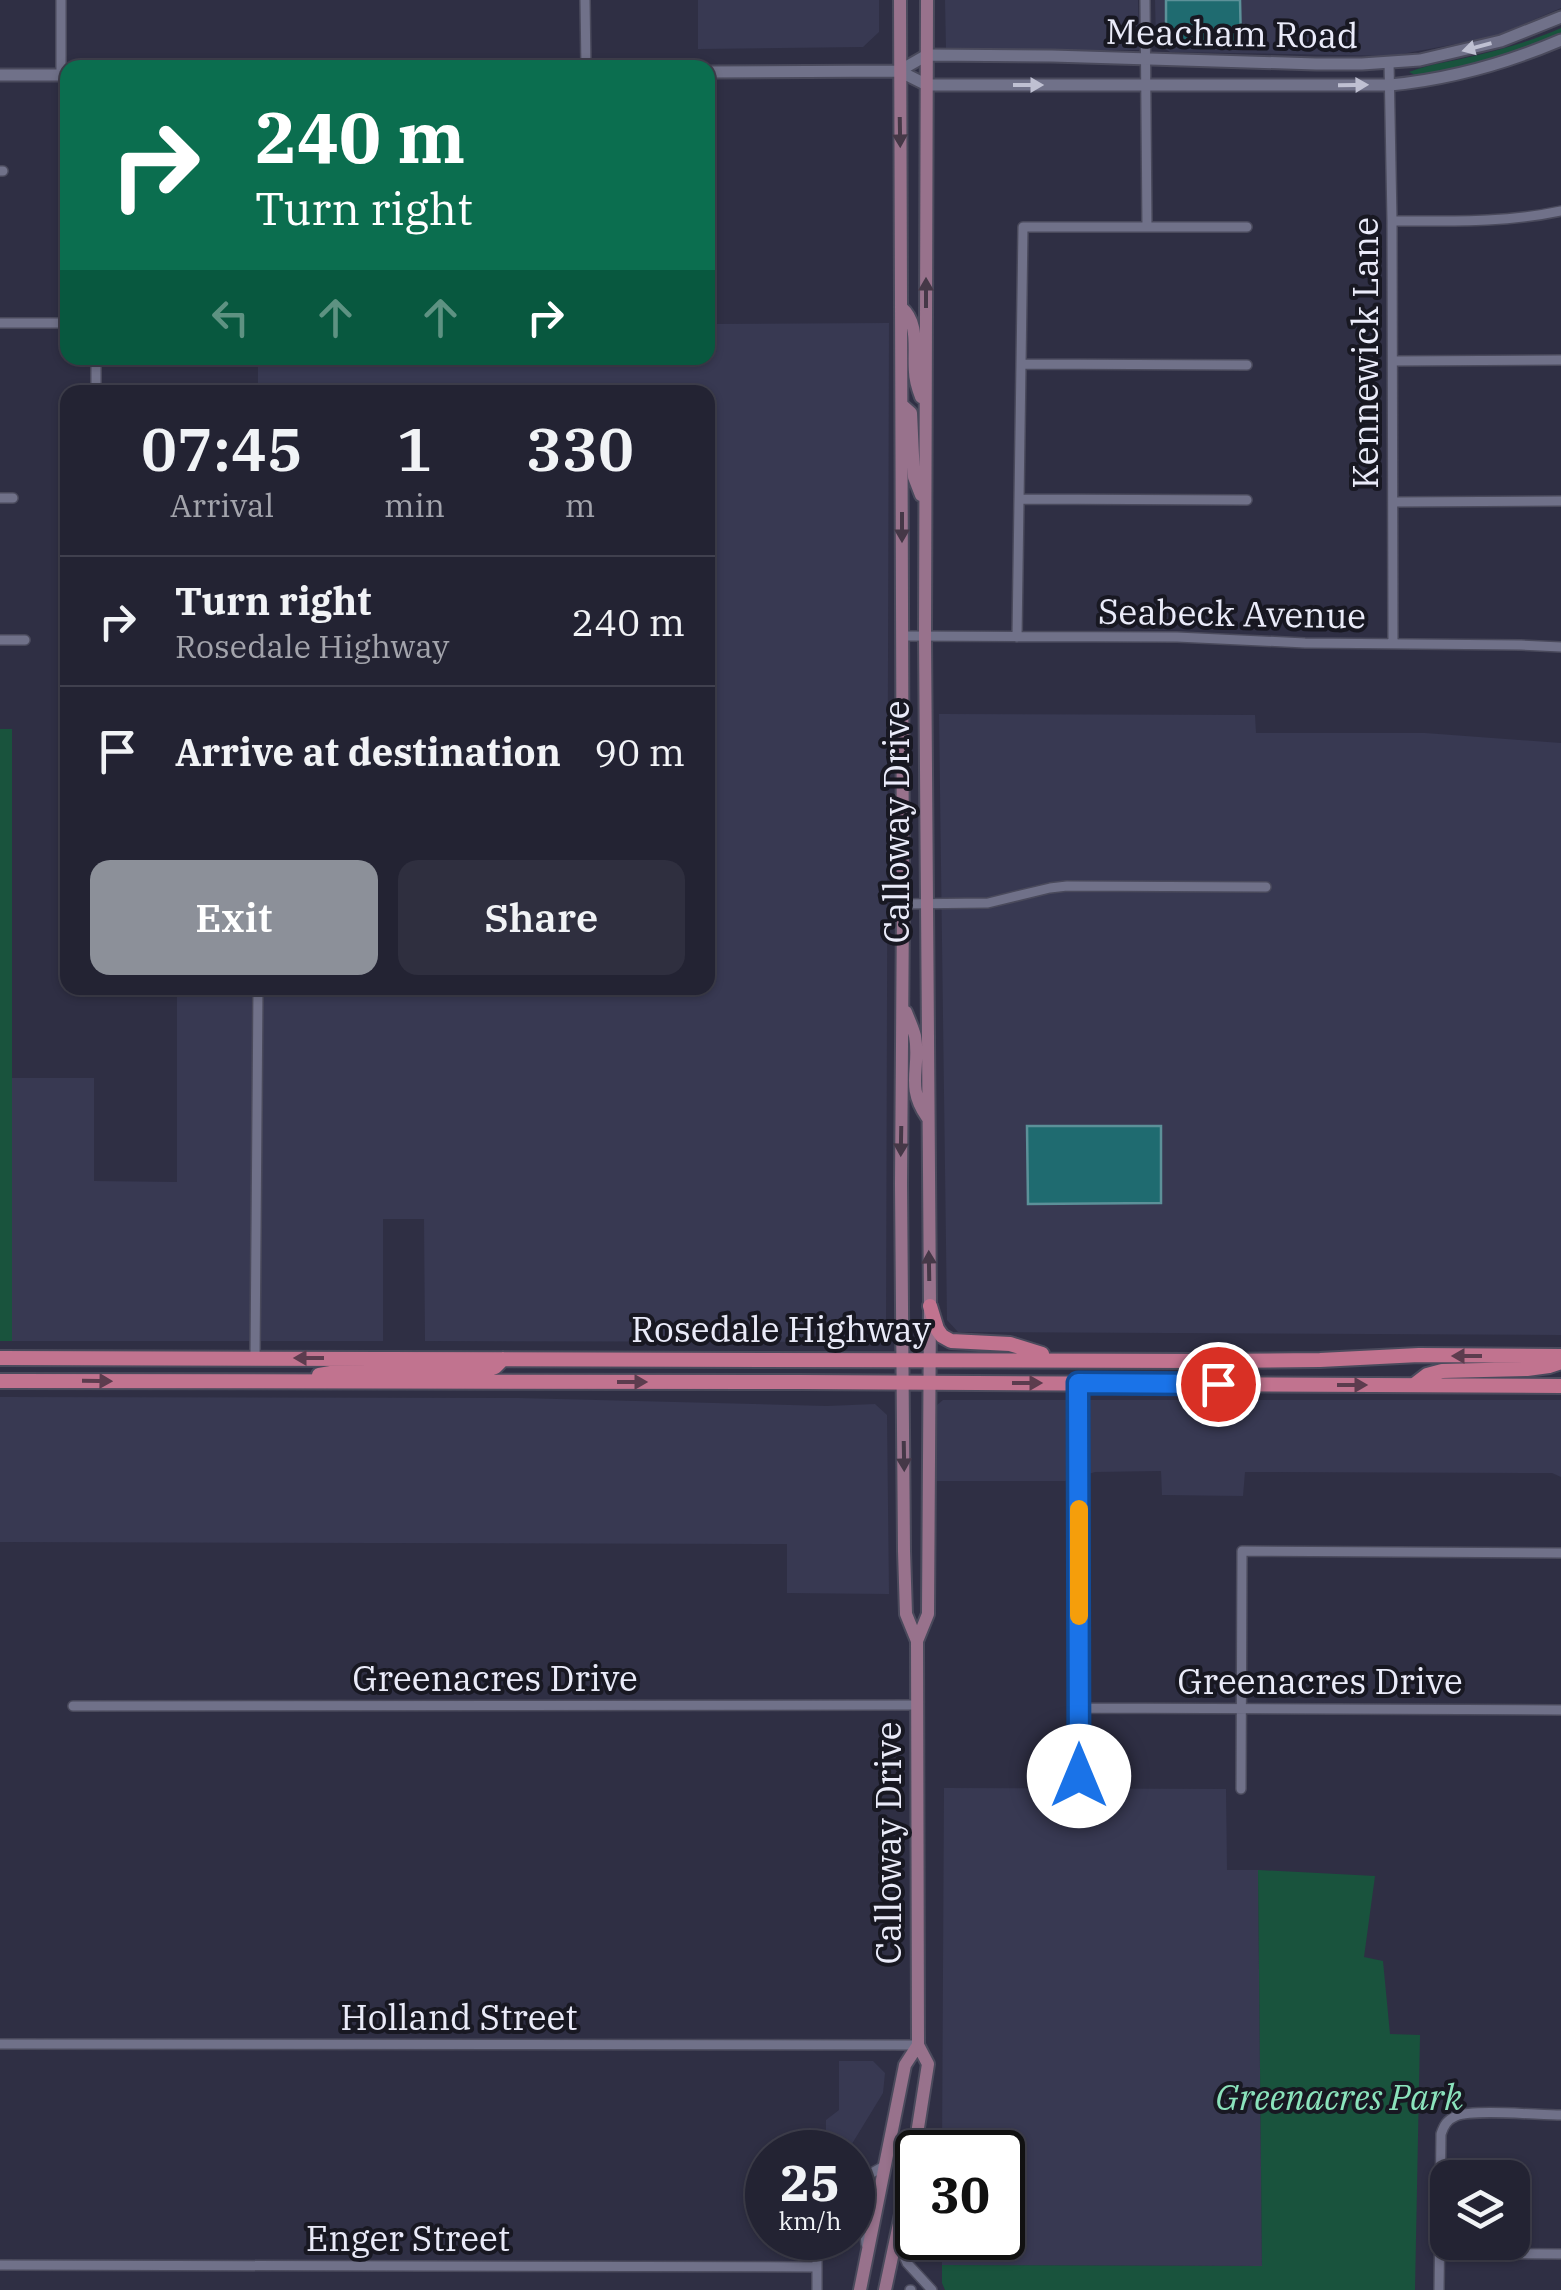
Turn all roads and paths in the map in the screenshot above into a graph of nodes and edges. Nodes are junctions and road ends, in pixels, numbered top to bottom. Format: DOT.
graph roads {
  1 [pos="61,0"];
  2 [pos="585,0"];
  3 [pos="900,0"];
  4 [pos="926,0"];
  5 [pos="1145,0"];
  6 [pos="1561,17"];
  7 [pos="1561,40"];
  8 [pos="927,56"];
  9 [pos="63,60"];
  10 [pos="586,60"];
  11 [pos="1145,60"];
  12 [pos="1389,62"];
  13 [pos="899,71"];
  14 [pos="715,72"];
  15 [pos="0,75"];
  16 [pos="60,75"];
  17 [pos="1390,84"];
  18 [pos="927,85"];
  19 [pos="1144,85"];
  20 [pos="1561,212"];
  21 [pos="1392,221"];
  22 [pos="1147,227"];
  23 [pos="1246,228"];
  24 [pos="901,307"];
  25 [pos="0,323"];
  26 [pos="60,323"];
  27 [pos="1561,360"];
  28 [pos="1392,361"];
  29 [pos="1021,364"];
  30 [pos="1247,365"];
  31 [pos="902,405"];
  32 [pos="925,409"];
  33 [pos="0,498"];
  34 [pos="13,498"];
  35 [pos="1019,499"];
  36 [pos="1247,500"];
  37 [pos="1561,501"];
  38 [pos="1393,502"];
  39 [pos="925,507"];
  40 [pos="902,636"];
  41 [pos="926,636"];
  42 [pos="1017,636"];
  43 [pos="0,640"];
  44 [pos="25,640"];
  45 [pos="1393,644"];
  46 [pos="1561,647"];
  47 [pos="1266,887"];
  48 [pos="903,904"];
  49 [pos="926,904"];
  50 [pos="258,995"];
  51 [pos="902,1000"];
  52 [pos="927,1118"];
  53 [pos="930,1306"];
  54 [pos="0,1358"];
  55 [pos="50,1358"];
  56 [pos="255,1358"];
  57 [pos="503,1359"];
  58 [pos="618,1359"];
  59 [pos="902,1359"];
  60 [pos="930,1359"];
  61 [pos="1561,1359"];
  62 [pos="1077,1360"];
  63 [pos="0,1367"];
  64 [pos="0,1381"];
  65 [pos="274,1382"];
  66 [pos="506,1382"];
  67 [pos="902,1382"];
  68 [pos="930,1382"];
  69 [pos="1078,1383"];
  70 [pos="1414,1385"];
  71 [pos="1561,1386"];
  72 [pos="1561,1552"];
  73 [pos="917,1641"];
  74 [pos="917,1705"];
  75 [pos="73,1706"];
  76 [pos="1079,1708"];
  77 [pos="1241,1708"];
  78 [pos="1561,1710"];
  79 [pos="1079,1776"];
  80 [pos="1241,1789"];
  81 [pos="0,2044"];
  82 [pos="918,2046"];
  83 [pos="1561,2115"];
  84 [pos="918,2130"];
  85 [pos="1441,2160"];
  86 [pos="886,2166"];
  87 [pos="875,2172"];
  88 [pos="875,2221"];
  89 [pos="895,2250"];
  90 [pos="1530,2254"];
  91 [pos="1561,2254"];
  92 [pos="817,2260"];
  93 [pos="867,2260"];
  94 [pos="905,2260"];
  95 [pos="1440,2260"];
  96 [pos="0,2264"];
  97 [pos="817,2267"];
  98 [pos="816,2290"];
  99 [pos="860,2290"];
  100 [pos="886,2290"];
  101 [pos="932,2290"];
  102 [pos="1439,2290"];
  1 -- 9 [label="street"];
  2 -- 10 [label="street"];
  3 -- 13 [label="main road, Calloway Drive"];
  4 -- 8 [label="main road, Calloway Drive"];
  5 -- 11 [label="street"];
  6 -- 12 [label="street, Meacham Road, one-way"];
  7 -- 17 [label="street, Meacham Road"];
  8 -- 11 [label="street, Meacham Road"];
  8 -- 13 [label="street, Meacham Road"];
  8 -- 18 [label="main road, Calloway Drive"];
  11 -- 12 [label="street, Meacham Road"];
  11 -- 19 [label="street"];
  12 -- 17 [label="street, Kennewick Lane"];
  13 -- 14 [label="street, Meacham Road"];
  13 -- 18 [label="street, Meacham Road"];
  13 -- 24 [label="main road, Calloway Drive, one-way"];
  15 -- 16 [label="street"];
  19 -- 17 [label="street, Meacham Road, one-way"];
  17 -- 21 [label="street, Kennewick Lane"];
  18 -- 19 [label="street, Meacham Road, one-way"];
  32 -- 18 [label="main road, Calloway Drive, one-way"];
  19 -- 22 [label="street"];
  20 -- 21 [label="street"];
  21 -- 28 [label="street, Kennewick Lane"];
  22 -- 23 [label="street"];
  22 -- 29 [label="street"];
  24 -- 31 [label="main road, Calloway Drive"];
  24 -- 32 [label="main road"];
  25 -- 26 [label="street"];
  27 -- 28 [label="street"];
  28 -- 38 [label="street, Kennewick Lane"];
  29 -- 30 [label="street"];
  29 -- 35 [label="street"];
  31 -- 39 [label="main road"];
  31 -- 40 [label="main road, Calloway Drive, one-way"];
  32 -- 39 [label="main road, Calloway Drive"];
  33 -- 34 [label="street"];
  35 -- 36 [label="street"];
  35 -- 42 [label="street"];
  37 -- 38 [label="street"];
  38 -- 45 [label="street, Kennewick Lane"];
  39 -- 41 [label="main road, Calloway Drive"];
  40 -- 41 [label="street, Seabeck Avenue"];
  40 -- 48 [label="main road, Calloway Drive"];
  41 -- 42 [label="street, Seabeck Avenue"];
  41 -- 49 [label="main road, Calloway Drive"];
  42 -- 45 [label="street, Seabeck Avenue"];
  43 -- 44 [label="street"];
  45 -- 46 [label="street, Seabeck Avenue"];
  47 -- 49 [label="street"];
  48 -- 49 [label="street"];
  48 -- 51 [label="main road, Calloway Drive"];
  49 -- 52 [label="main road, Calloway Drive"];
  50 -- 56 [label="street"];
  51 -- 52 [label="main road"];
  51 -- 59 [label="main road, Calloway Drive, one-way"];
  53 -- 52 [label="main road, Calloway Drive, one-way"];
  53 -- 60 [label="main road, Calloway Drive"];
  53 -- 62 [label="main road"];
  54 -- 55 [label="main road, Rosedale Highway"];
  55 -- 56 [label="main road, Rosedale Highway"];
  55 -- 63 [label="main road"];
  57 -- 56 [label="main road, Rosedale Highway, one-way"];
  57 -- 58 [label="main road, Rosedale Highway"];
  57 -- 65 [label="main road"];
  58 -- 59 [label="main road, Rosedale Highway"];
  58 -- 66 [label="main road"];
  59 -- 60 [label="main road, Rosedale Highway"];
  59 -- 67 [label="main road, Calloway Drive"];
  60 -- 62 [label="main road, Rosedale Highway"];
  60 -- 68 [label="main road, Calloway Drive"];
  61 -- 62 [label="main road, Rosedale Highway, one-way"];
  61 -- 70 [label="main road"];
  64 -- 65 [label="main road, Rosedale Highway, one-way"];
  65 -- 66 [label="main road, Rosedale Highway"];
  66 -- 67 [label="main road, Rosedale Highway, one-way"];
  67 -- 68 [label="main road, Rosedale Highway"];
  67 -- 73 [label="main road, Calloway Drive, one-way"];
  68 -- 69 [label="main road, Rosedale Highway, one-way"];
  68 -- 73 [label="main road, Calloway Drive"];
  69 -- 70 [label="main road, Rosedale Highway, one-way"];
  69 -- 76 [label="street"];
  70 -- 71 [label="main road, Rosedale Highway"];
  72 -- 77 [label="street"];
  73 -- 74 [label="main road, Calloway Drive"];
  74 -- 75 [label="street, Greenacres Drive"];
  74 -- 82 [label="main road, Calloway Drive"];
  76 -- 77 [label="street, Greenacres Drive"];
  76 -- 79 [label="street"];
  77 -- 78 [label="street, Greenacres Drive"];
  77 -- 80 [label="street"];
  81 -- 82 [label="street, Holland Street"];
  82 -- 84 [label="main road, Calloway Drive"];
  82 -- 86 [label="main road, Calloway Drive"];
  83 -- 85 [label="street"];
  86 -- 87 [label="street"];
  86 -- 88 [label="main road, Calloway Drive"];
  89 -- 100 [label="main road, Calloway Drive"];
  90 -- 91 [label="street"];
  92 -- 97 [label="street"];
  93 -- 99 [label="main road, Calloway Drive"];
  94 -- 101 [label="street"];
  95 -- 102 [label="street"];
  96 -- 97 [label="street, Enger Street"];
  97 -- 98 [label="street"];
}
